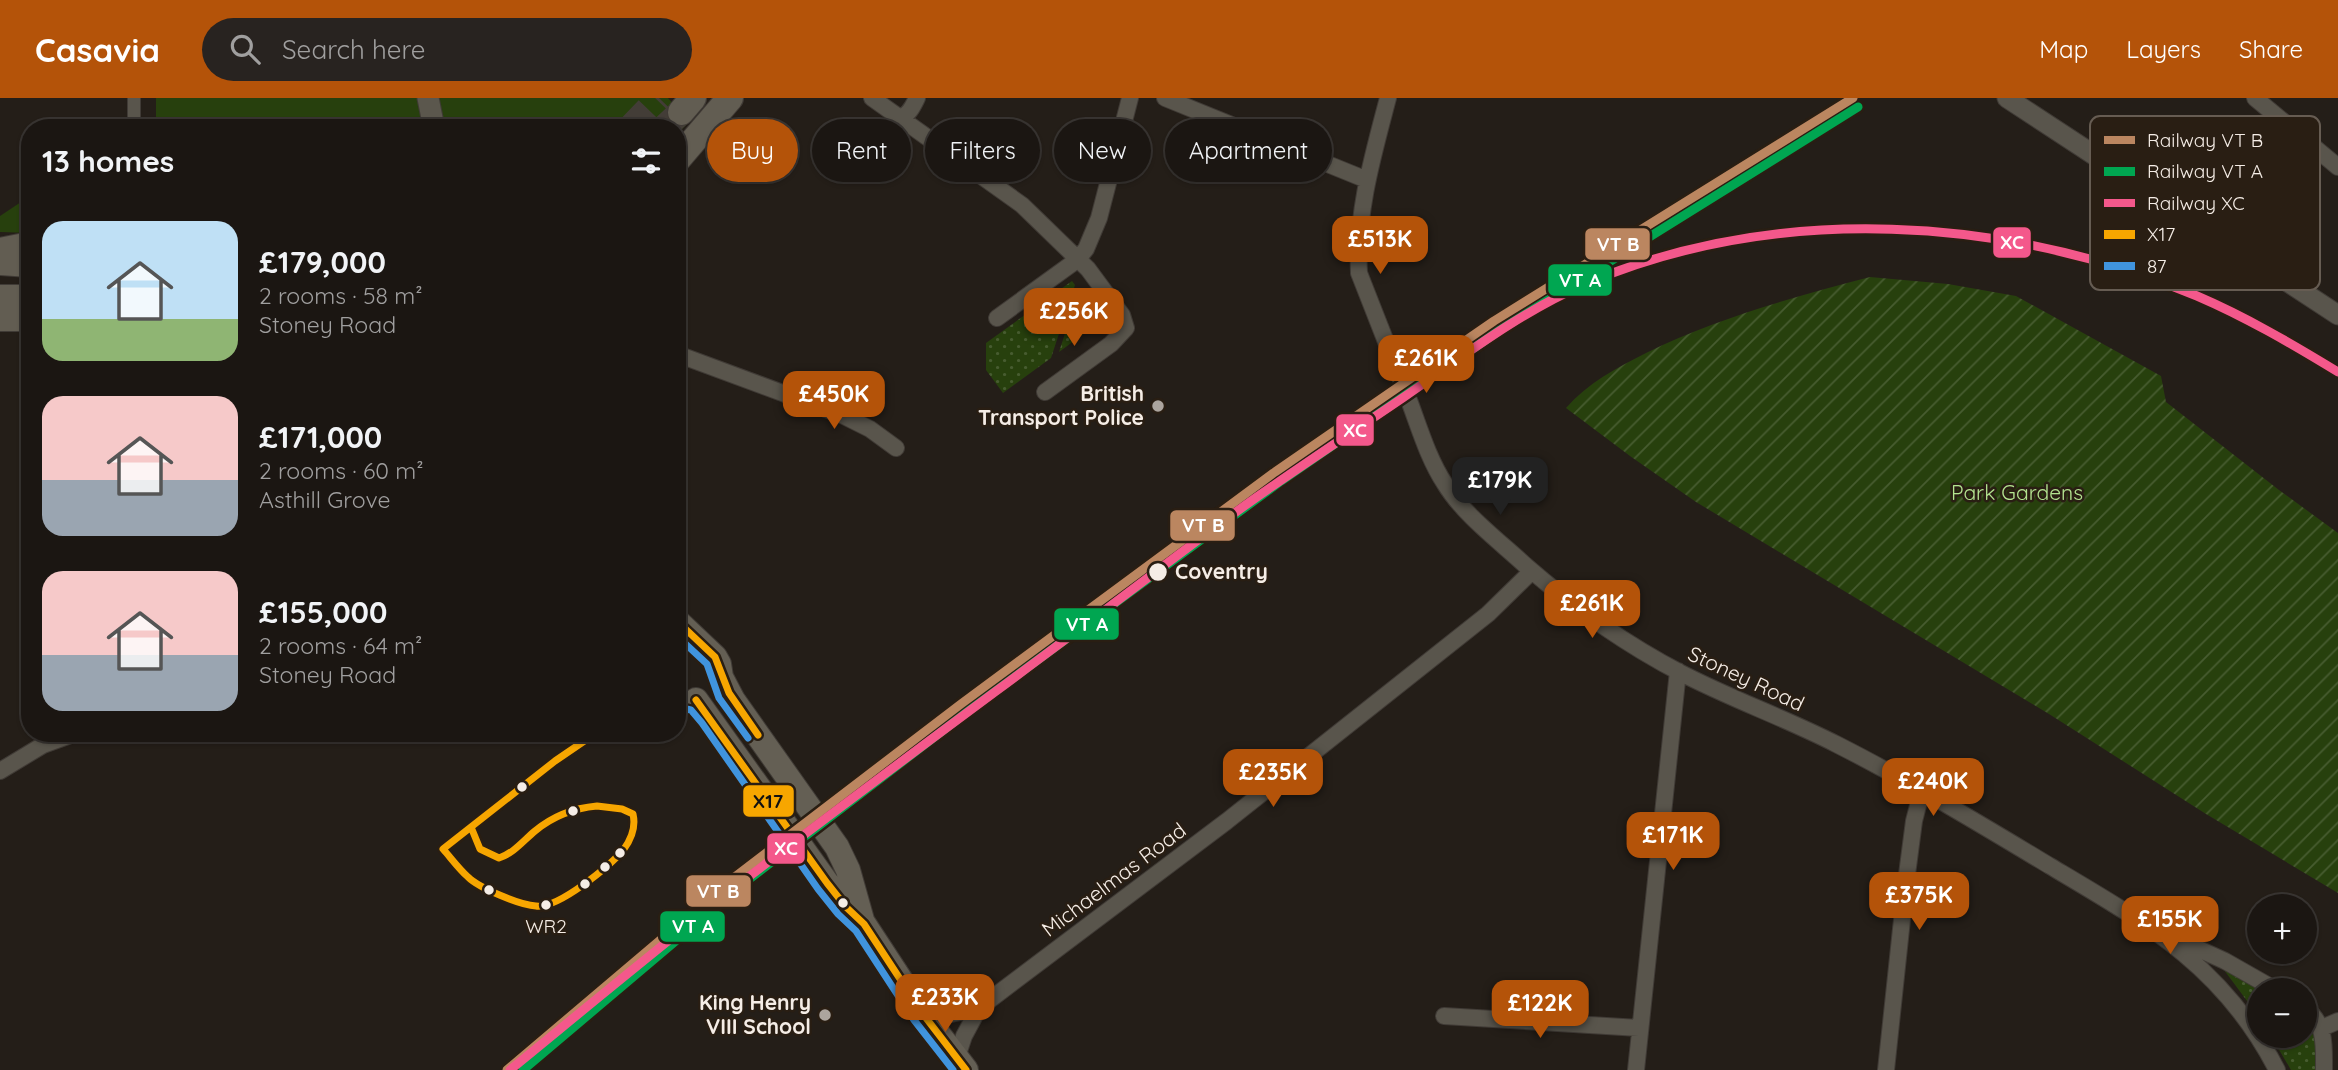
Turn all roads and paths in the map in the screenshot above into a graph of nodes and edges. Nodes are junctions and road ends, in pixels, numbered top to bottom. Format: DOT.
graph roads {
  1 [pos="134,98"];
  2 [pos="428,98"];
  3 [pos="730,98"];
  4 [pos="872,98"];
  5 [pos="917,98"];
  6 [pos="1130,98"];
  7 [pos="1165,98"];
  8 [pos="1388,98"];
  9 [pos="2007,98"];
  10 [pos="2255,98"];
  11 [pos="2277,116"];
  12 [pos="900,118"];
  13 [pos="134,119"];
  14 [pos="432,119"];
  15 [pos="686,149"];
  16 [pos="2090,152"];
  17 [pos="2320,152"];
  18 [pos="2338,167"];
  19 [pos="1367,180"];
  20 [pos="21,247"];
  21 [pos="0,251"];
  22 [pos="1077,260"];
  23 [pos="0,262"];
  24 [pos="21,263"];
  25 [pos="2301,290"];
  26 [pos="0,298"];
  27 [pos="21,298"];
  28 [pos="2338,314"];
  29 [pos="0,318"];
  30 [pos="21,318"];
  31 [pos="997,318"];
  32 [pos="686,357"];
  33 [pos="1045,392"];
  34 [pos="896,448"];
  35 [pos="1532,571"];
  36 [pos="686,630"];
  37 [pos="686,648"];
  38 [pos="704,648"];
  39 [pos="1678,671"];
  40 [pos="721,677"];
  41 [pos="687,697"];
  42 [pos="51,742"];
  43 [pos="0,771"];
  44 [pos="1922,790"];
  45 [pos="863,925"];
  46 [pos="2155,930"];
  47 [pos="2255,978"];
  48 [pos="979,1008"];
  49 [pos="923,1014"];
  50 [pos="1444,1016"];
  51 [pos="2317,1019"];
  52 [pos="2338,1021"];
  53 [pos="1639,1028"];
  54 [pos="2322,1028"];
  55 [pos="961,1063"];
  56 [pos="2276,1068"];
  57 [pos="1636,1070"];
  58 [pos="1886,1070"];
  59 [pos="2324,1070"];
  1 -- 13 [label="street"];
  2 -- 14 [label="main road"];
  3 -- 15 [label="highway"];
  4 -- 12 [label="street"];
  5 -- 12 [label="street"];
  6 -- 22 [label="street"];
  7 -- 19 [label="street"];
  8 -- 19 [label="street, Stoney Road"];
  9 -- 16 [label="street"];
  10 -- 11 [label="street"];
  12 -- 22 [label="street"];
  17 -- 18 [label="street"];
  19 -- 35 [label="street, Stoney Road"];
  20 -- 21 [label="highway"];
  22 -- 31 [label="street"];
  22 -- 33 [label="street"];
  23 -- 24 [label="highway"];
  25 -- 28 [label="street"];
  26 -- 27 [label="highway"];
  29 -- 30 [label="highway"];
  32 -- 34 [label="street"];
  35 -- 39 [label="street, Stoney Road"];
  35 -- 48 [label="street, Michaelmas Road"];
  36 -- 38 [label="main road"];
  37 -- 38 [label="main road"];
  38 -- 40 [label="main road"];
  39 -- 44 [label="street, Stoney Road"];
  39 -- 53 [label="street"];
  40 -- 41 [label="main road"];
  40 -- 45 [label="main road"];
  41 -- 45 [label="main road"];
  42 -- 43 [label="street"];
  44 -- 46 [label="street, Stoney Road"];
  44 -- 58 [label="street"];
  45 -- 49 [label="main road"];
  46 -- 47 [label="street, Stoney Road"];
  46 -- 56 [label="street, Stoney Road"];
  48 -- 49 [label="street, Michaelmas Road"];
  48 -- 55 [label="street, Michaelmas Road"];
  49 -- 55 [label="main road"];
  50 -- 53 [label="street"];
  51 -- 54 [label="street"];
  52 -- 54 [label="street"];
  53 -- 57 [label="street"];
  54 -- 59 [label="street"];
}
